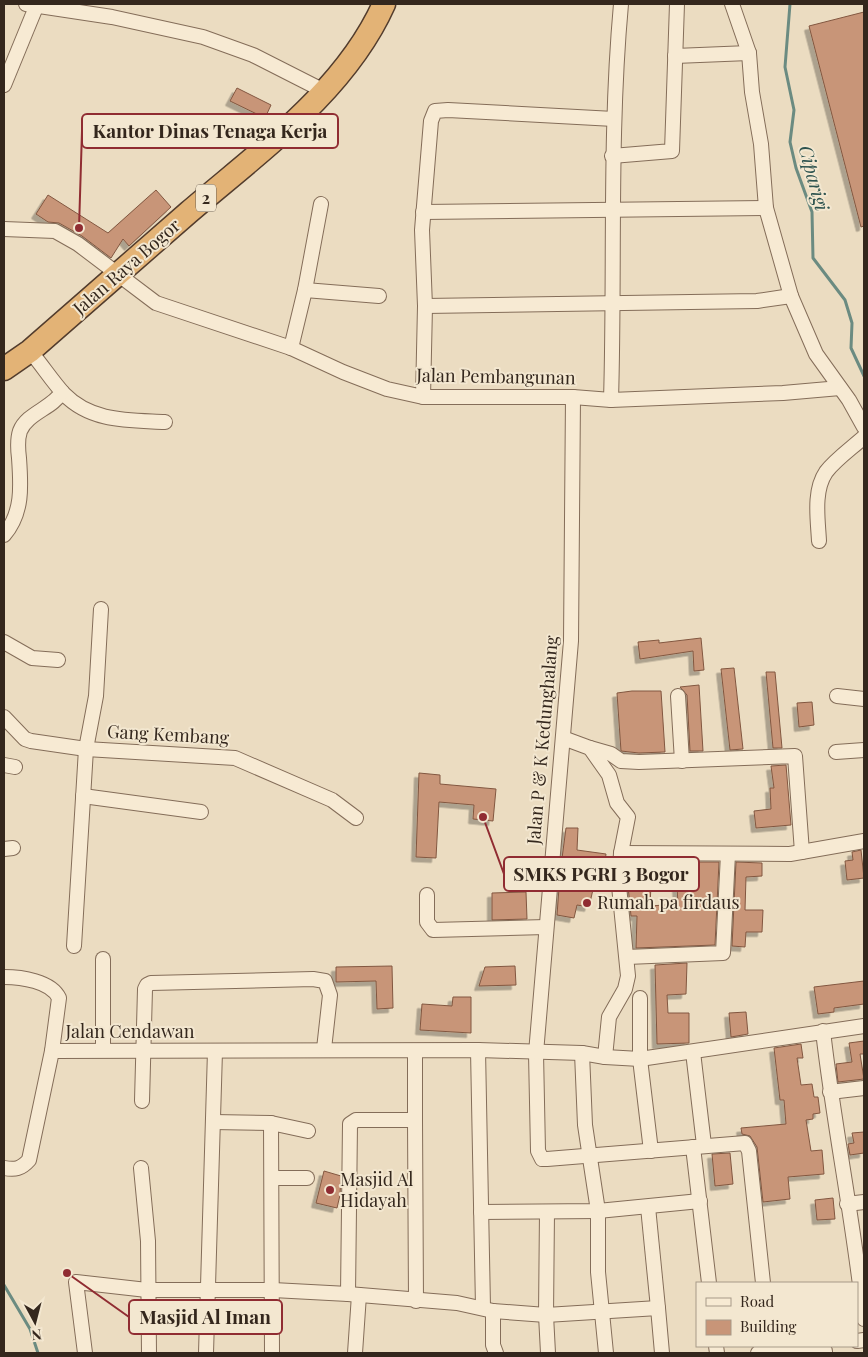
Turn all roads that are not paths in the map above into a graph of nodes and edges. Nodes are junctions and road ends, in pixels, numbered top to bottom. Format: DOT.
graph roads {
  1 [pos="384,4"];
  2 [pos="621,4"];
  3 [pos="677,4"];
  4 [pos="732,4"];
  5 [pos="31,5"];
  6 [pos="749,53"];
  7 [pos="675,56"];
  8 [pos="4,85"];
  9 [pos="324,91"];
  10 [pos="614,119"];
  11 [pos="612,156"];
  12 [pos="321,204"];
  13 [pos="766,208"];
  14 [pos="612,210"];
  15 [pos="423,212"];
  16 [pos="4,229"];
  17 [pos="118,274"];
  18 [pos="305,290"];
  19 [pos="379,296"];
  20 [pos="791,296"];
  21 [pos="614,302"];
  22 [pos="425,306"];
  23 [pos="291,348"];
  24 [pos="30,351"];
  25 [pos="4,369"];
  26 [pos="840,388"];
  27 [pos="62,392"];
  28 [pos="422,397"];
  29 [pos="573,397"];
  30 [pos="611,400"];
  31 [pos="860,407"];
  32 [pos="165,422"];
  33 [pos="864,427"];
  34 [pos="864,437"];
  35 [pos="4,535"];
  36 [pos="819,541"];
  37 [pos="101,609"];
  38 [pos="4,642"];
  39 [pos="58,660"];
  40 [pos="678,696"];
  41 [pos="838,696"];
  42 [pos="864,699"];
  43 [pos="4,716"];
  44 [pos="563,738"];
  45 [pos="590,748"];
  46 [pos="86,749"];
  47 [pos="864,750"];
  48 [pos="836,752"];
  49 [pos="682,761"];
  50 [pos="83,796"];
  51 [pos="201,812"];
  52 [pos="356,818"];
  53 [pos="864,841"];
  54 [pos="802,852"];
  55 [pos="621,854"];
  56 [pos="728,854"];
  57 [pos="426,895"];
  58 [pos="546,926"];
  59 [pos="74,946"];
  60 [pos="627,957"];
  61 [pos="103,959"];
  62 [pos="4,977"];
  63 [pos="640,998"];
  64 [pos="864,1026"];
  65 [pos="823,1031"];
  66 [pos="324,1049"];
  67 [pos="104,1050"];
  68 [pos="478,1050"];
  69 [pos="144,1051"];
  70 [pos="215,1051"];
  71 [pos="415,1051"];
  72 [pos="52,1052"];
  73 [pos="693,1052"];
  74 [pos="536,1053"];
  75 [pos="582,1053"];
  76 [pos="605,1057"];
  77 [pos="640,1059"];
  78 [pos="864,1088"];
  79 [pos="830,1092"];
  80 [pos="142,1101"];
  81 [pos="415,1120"];
  82 [pos="213,1122"];
  83 [pos="272,1123"];
  84 [pos="308,1131"];
  85 [pos="699,1146"];
  86 [pos="651,1151"];
  87 [pos="590,1157"];
  88 [pos="4,1168"];
  89 [pos="141,1168"];
  90 [pos="272,1178"];
  91 [pos="307,1178"];
  92 [pos="700,1201"];
  93 [pos="864,1202"];
  94 [pos="847,1204"];
  95 [pos="648,1207"];
  96 [pos="598,1211"];
  97 [pos="481,1212"];
  98 [pos="547,1212"];
  99 [pos="709,1282"];
  100 [pos="763,1282"];
  101 [pos="210,1289"];
  102 [pos="859,1289"];
  103 [pos="147,1290"];
  104 [pos="273,1290"];
  105 [pos="354,1295"];
  106 [pos="416,1301"];
  107 [pos="658,1308"];
  108 [pos="488,1309"];
  109 [pos="604,1312"];
  110 [pos="546,1315"];
  111 [pos="864,1319"];
  112 [pos="822,1350"];
  113 [pos="85,1353"];
  114 [pos="149,1353"];
  115 [pos="206,1353"];
  116 [pos="272,1353"];
  117 [pos="355,1353"];
  118 [pos="496,1353"];
  119 [pos="548,1353"];
  120 [pos="606,1353"];
  121 [pos="662,1353"];
  122 [pos="758,1353"];
  1 -- 9 [label="highway, Jalan Raya Bogor / 2"];
  2 -- 10 [label="street"];
  3 -- 7 [label="street"];
  4 -- 6 [label="street"];
  5 -- 8 [label="street"];
  5 -- 9 [label="street"];
  6 -- 7 [label="street"];
  6 -- 13 [label="street"];
  7 -- 11 [label="street"];
  9 -- 17 [label="highway, Jalan Raya Bogor / 2"];
  10 -- 11 [label="street"];
  10 -- 15 [label="street"];
  11 -- 14 [label="street"];
  12 -- 18 [label="street"];
  13 -- 14 [label="street"];
  13 -- 20 [label="street"];
  14 -- 15 [label="street"];
  14 -- 21 [label="street"];
  15 -- 22 [label="street"];
  16 -- 17 [label="street, Jalan Pembangunan"];
  17 -- 23 [label="street, Jalan Pembangunan"];
  17 -- 24 [label="highway, Jalan Raya Bogor / 2"];
  18 -- 19 [label="street"];
  18 -- 23 [label="street"];
  20 -- 21 [label="street"];
  20 -- 26 [label="street"];
  21 -- 22 [label="street"];
  21 -- 30 [label="street"];
  22 -- 28 [label="street"];
  23 -- 28 [label="street, Jalan Pembangunan"];
  24 -- 25 [label="highway, Jalan Raya Bogor / 2"];
  24 -- 27 [label="street"];
  26 -- 30 [label="street, Jalan Pembangunan"];
  26 -- 31 [label="street"];
  27 -- 32 [label="street"];
  27 -- 35 [label="street"];
  28 -- 29 [label="street, Jalan Pembangunan"];
  29 -- 30 [label="street, Jalan Pembangunan"];
  29 -- 44 [label="street, Jalan P & K Kedunghalang"];
  31 -- 33 [label="street"];
  34 -- 36 [label="street"];
  37 -- 46 [label="street"];
  38 -- 39 [label="street"];
  40 -- 49 [label="street"];
  41 -- 42 [label="street"];
  43 -- 46 [label="street, Gang Kembang"];
  44 -- 45 [label="street"];
  44 -- 58 [label="street, Jalan P & K Kedunghalang"];
  45 -- 49 [label="street"];
  45 -- 55 [label="street"];
  46 -- 50 [label="street"];
  46 -- 52 [label="street, Gang Kembang"];
  47 -- 48 [label="street"];
  49 -- 54 [label="street"];
  50 -- 51 [label="street"];
  50 -- 59 [label="street"];
  53 -- 54 [label="street"];
  54 -- 56 [label="street"];
  55 -- 56 [label="street"];
  55 -- 60 [label="street"];
  56 -- 60 [label="street"];
  57 -- 58 [label="street"];
  58 -- 74 [label="street, Jalan P & K Kedunghalang"];
  60 -- 76 [label="street"];
  61 -- 67 [label="street"];
  62 -- 72 [label="street, Jalan Cendawan"];
  63 -- 77 [label="street"];
  64 -- 65 [label="street, Jalan Cendawan"];
  65 -- 73 [label="street, Jalan Cendawan"];
  65 -- 79 [label="street"];
  66 -- 69 [label="street"];
  66 -- 70 [label="street, Jalan Cendawan"];
  66 -- 71 [label="street, Jalan Cendawan"];
  67 -- 69 [label="street, Jalan Cendawan"];
  67 -- 72 [label="street, Jalan Cendawan"];
  68 -- 71 [label="street, Jalan Cendawan"];
  68 -- 74 [label="street, Jalan Cendawan"];
  68 -- 97 [label="street"];
  69 -- 70 [label="street, Jalan Cendawan"];
  69 -- 80 [label="street"];
  70 -- 82 [label="street"];
  71 -- 81 [label="street"];
  72 -- 88 [label="street"];
  73 -- 77 [label="street, Jalan Cendawan"];
  73 -- 85 [label="street"];
  74 -- 75 [label="street, Jalan Cendawan"];
  74 -- 87 [label="street, Jalan P & K Kedunghalang"];
  75 -- 76 [label="street, Jalan Cendawan"];
  75 -- 87 [label="street"];
  76 -- 77 [label="street, Jalan Cendawan"];
  77 -- 86 [label="street"];
  78 -- 79 [label="street"];
  79 -- 94 [label="street"];
  81 -- 105 [label="street"];
  81 -- 106 [label="street"];
  82 -- 83 [label="street"];
  82 -- 101 [label="street"];
  83 -- 84 [label="street"];
  83 -- 90 [label="street"];
  85 -- 86 [label="street, Jalan P & K Kedunghalang"];
  85 -- 92 [label="street"];
  85 -- 100 [label="street, Jalan P & K Kedunghalang"];
  86 -- 87 [label="street, Jalan P & K Kedunghalang"];
  87 -- 96 [label="street"];
  89 -- 103 [label="street"];
  90 -- 91 [label="street"];
  90 -- 104 [label="street"];
  92 -- 95 [label="street"];
  92 -- 99 [label="street"];
  93 -- 94 [label="street"];
  94 -- 102 [label="street"];
  95 -- 96 [label="street"];
  95 -- 107 [label="street"];
  96 -- 98 [label="street"];
  96 -- 109 [label="street"];
  97 -- 98 [label="street"];
  97 -- 108 [label="street"];
  98 -- 110 [label="street"];
  101 -- 103 [label="street"];
  101 -- 104 [label="street"];
  101 -- 115 [label="street"];
  102 -- 111 [label="street"];
  103 -- 113 [label="street"];
  103 -- 114 [label="street"];
  104 -- 105 [label="street"];
  104 -- 116 [label="street"];
  105 -- 106 [label="street"];
  105 -- 117 [label="street"];
  106 -- 108 [label="street"];
  107 -- 109 [label="street"];
  107 -- 121 [label="street"];
  108 -- 110 [label="street"];
  108 -- 118 [label="street"];
  109 -- 110 [label="street"];
  109 -- 120 [label="street"];
  110 -- 119 [label="street"];
  112 -- 122 [label="street"];
}
